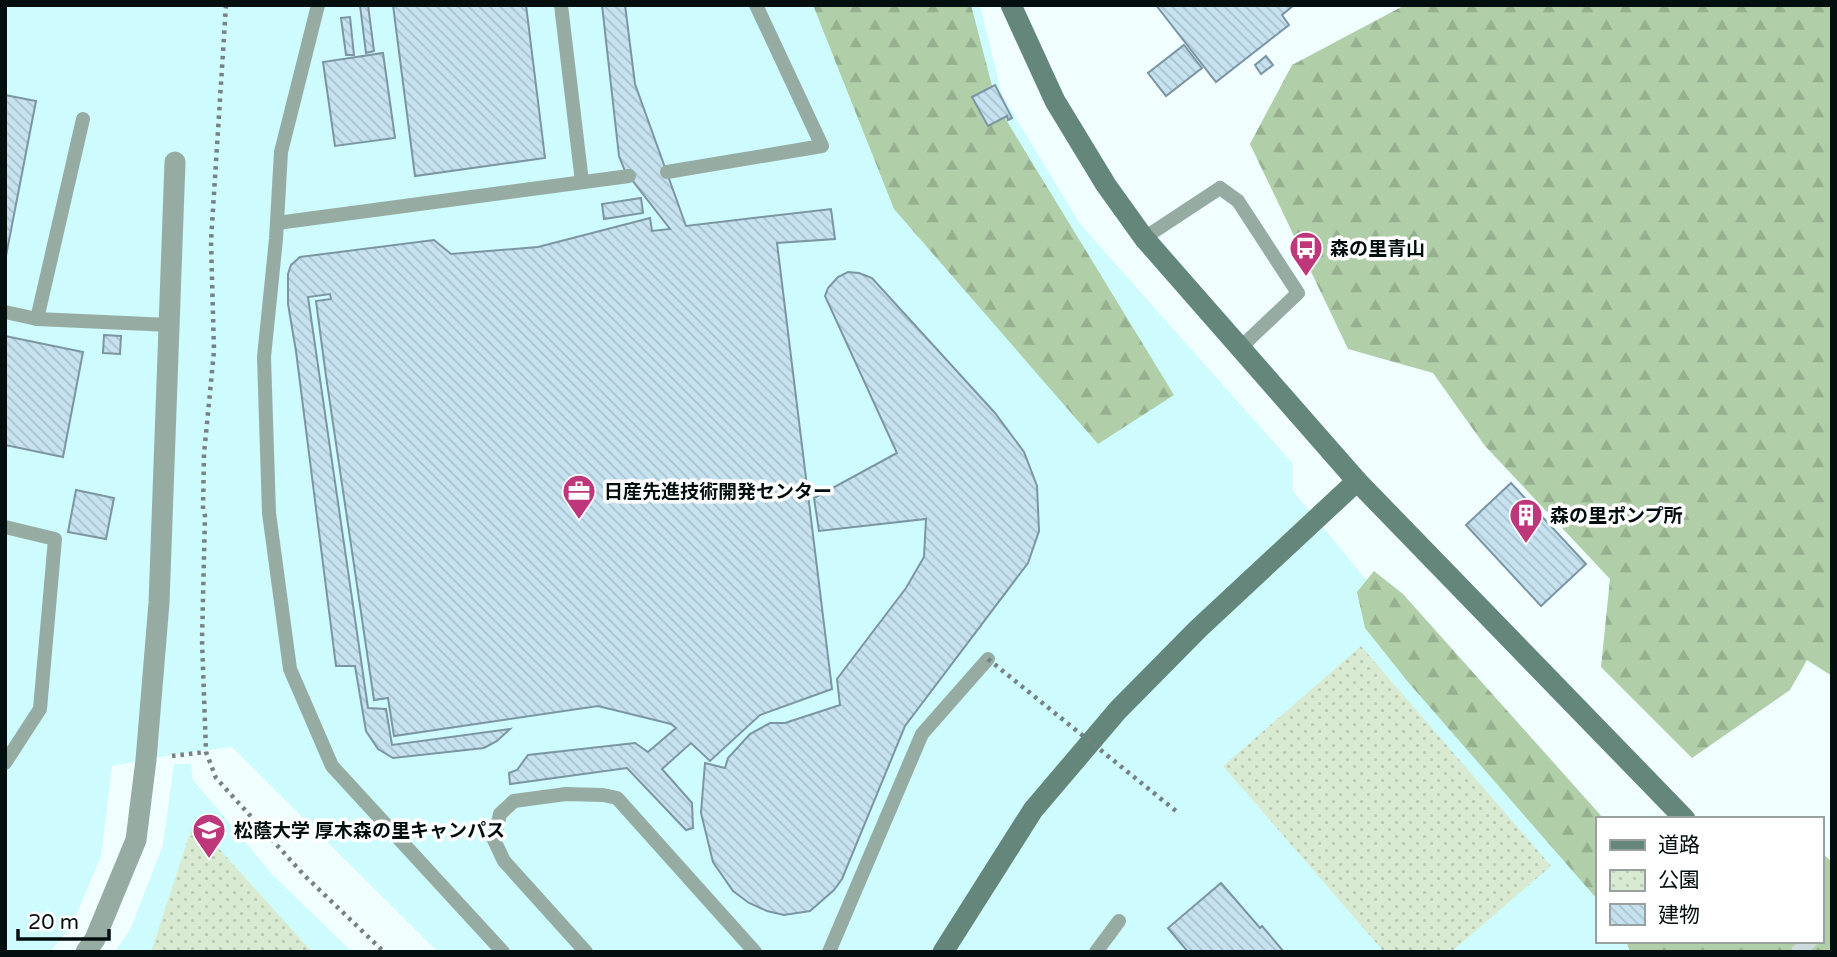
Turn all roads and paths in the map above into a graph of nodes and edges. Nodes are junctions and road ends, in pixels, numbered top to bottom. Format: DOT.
graph roads {
  1 [pos="226,5"];
  2 [pos="318,5"];
  3 [pos="561,5"];
  4 [pos="756,5"];
  5 [pos="1011,5"];
  6 [pos="83,118"];
  7 [pos="175,162"];
  8 [pos="667,172"];
  9 [pos="629,176"];
  10 [pos="582,182"];
  11 [pos="277,223"];
  12 [pos="1144,238"];
  13 [pos="5,312"];
  14 [pos="37,319"];
  15 [pos="170,325"];
  16 [pos="1240,348"];
  17 [pos="1357,481"];
  18 [pos="5,527"];
  19 [pos="988,659"];
  20 [pos="206,752"];
  21 [pos="146,760"];
  22 [pos="5,763"];
  23 [pos="1176,811"];
  24 [pos="1683,817"];
  25 [pos="1119,920"];
  26 [pos="86,952"];
  27 [pos="384,952"];
  28 [pos="503,952"];
  29 [pos="586,952"];
  30 [pos="755,952"];
  31 [pos="829,952"];
  32 [pos="943,952"];
  33 [pos="1096,952"];
  1 -- 20 [label="path"];
  2 -- 11 [label="lane"];
  3 -- 10 [label="lane"];
  4 -- 8 [label="lane"];
  5 -- 12 [label="street"];
  6 -- 14 [label="lane"];
  7 -- 15 [label="street"];
  9 -- 10 [label="lane"];
  10 -- 11 [label="lane"];
  11 -- 28 [label="lane"];
  12 -- 16 [label="street"];
  12 -- 16 [label="lane"];
  13 -- 14 [label="lane"];
  14 -- 15 [label="lane"];
  15 -- 21 [label="street"];
  16 -- 17 [label="street"];
  17 -- 24 [label="street"];
  17 -- 32 [label="street"];
  18 -- 22 [label="lane"];
  19 -- 23 [label="path, bridge"];
  19 -- 31 [label="lane"];
  20 -- 21 [label="path"];
  20 -- 27 [label="path"];
  21 -- 26 [label="street"];
  25 -- 33 [label="lane"];
  29 -- 30 [label="lane"];
}
